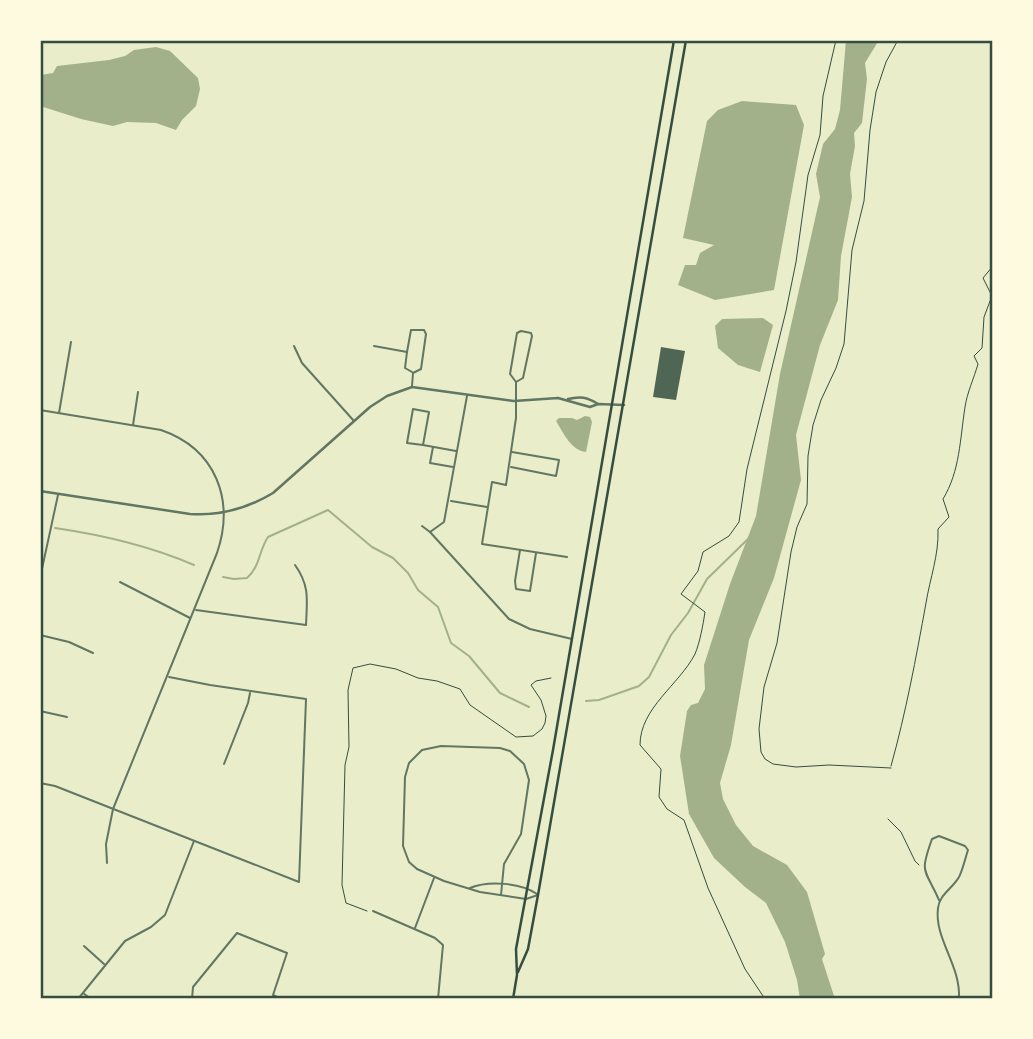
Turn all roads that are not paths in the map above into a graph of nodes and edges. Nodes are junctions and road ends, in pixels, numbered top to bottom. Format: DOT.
graph roads {
  1 [pos="674,40"];
  2 [pos="685,40"];
  3 [pos="71,342"];
  4 [pos="295,346"];
  5 [pos="374,346"];
  6 [pos="407,352"];
  7 [pos="413,373"];
  8 [pos="516,382"];
  9 [pos="412,387"];
  10 [pos="138,392"];
  11 [pos="467,396"];
  12 [pos="568,400"];
  13 [pos="514,401"];
  14 [pos="598,404"];
  15 [pos="624,405"];
  16 [pos="612,406"];
  17 [pos="40,410"];
  18 [pos="59,414"];
  19 [pos="354,421"];
  20 [pos="133,426"];
  21 [pos="423,445"];
  22 [pos="433,447"];
  23 [pos="457,452"];
  24 [pos="512,452"];
  25 [pos="454,467"];
  26 [pos="510,467"];
  27 [pos="40,491"];
  28 [pos="58,494"];
  29 [pos="449,501"];
  30 [pos="488,508"];
  31 [pos="225,512"];
  32 [pos="422,526"];
  33 [pos="430,532"];
  34 [pos="520,550"];
  35 [pos="536,552"];
  36 [pos="566,557"];
  37 [pos="295,565"];
  38 [pos="40,578"];
  39 [pos="120,582"];
  40 [pos="195,610"];
  41 [pos="191,619"];
  42 [pos="40,635"];
  43 [pos="572,639"];
  44 [pos="93,653"];
  45 [pos="168,677"];
  46 [pos="250,692"];
  47 [pos="40,711"];
  48 [pos="67,717"];
  49 [pos="224,764"];
  50 [pos="40,783"];
  51 [pos="113,809"];
  52 [pos="194,841"];
  53 [pos="107,863"];
  54 [pos="435,877"];
  55 [pos="502,885"];
  56 [pos="470,888"];
  57 [pos="528,888"];
  58 [pos="501,895"];
  59 [pos="538,895"];
  60 [pos="526,899"];
  61 [pos="939,900"];
  62 [pos="373,911"];
  63 [pos="414,929"];
  64 [pos="84,946"];
  65 [pos="105,964"];
  66 [pos="517,975"];
  67 [pos="83,992"];
  68 [pos="78,999"];
  69 [pos="90,999"];
  70 [pos="192,999"];
  71 [pos="281,999"];
  72 [pos="438,999"];
  73 [pos="513,999"];
  74 [pos="959,999"];
  1 -- 16 [label="main road"];
  2 -- 15 [label="main road"];
  3 -- 18 [label="street"];
  4 -- 19 [label="street"];
  5 -- 6 [label="street"];
  6 -- 7 [label="street"];
  6 -- 7 [label="street"];
  7 -- 9 [label="street"];
  8 -- 8 [label="street"];
  8 -- 13 [label="street"];
  9 -- 11 [label="street"];
  9 -- 19 [label="street"];
  10 -- 20 [label="street"];
  11 -- 13 [label="street"];
  11 -- 23 [label="street"];
  12 -- 13 [label="street"];
  12 -- 14 [label="street"];
  12 -- 14 [label="street"];
  13 -- 24 [label="street"];
  14 -- 16 [label="street"];
  15 -- 16 [label="street"];
  15 -- 59 [label="main road"];
  16 -- 43 [label="main road"];
  17 -- 18 [label="street"];
  18 -- 20 [label="street"];
  19 -- 31 [label="street"];
  20 -- 31 [label="street"];
  21 -- 21 [label="street"];
  21 -- 22 [label="street"];
  22 -- 23 [label="street"];
  22 -- 25 [label="street"];
  23 -- 25 [label="street"];
  24 -- 26 [label="street"];
  24 -- 26 [label="street"];
  25 -- 29 [label="street"];
  26 -- 30 [label="street"];
  27 -- 28 [label="street"];
  28 -- 31 [label="street"];
  28 -- 38 [label="street"];
  29 -- 30 [label="street"];
  29 -- 33 [label="street"];
  30 -- 34 [label="street"];
  31 -- 40 [label="street"];
  32 -- 33 [label="street"];
  33 -- 43 [label="street"];
  34 -- 35 [label="street"];
  34 -- 35 [label="street"];
  35 -- 36 [label="street"];
  37 -- 40 [label="street"];
  39 -- 41 [label="street"];
  40 -- 41 [label="street"];
  41 -- 45 [label="street"];
  42 -- 44 [label="street"];
  43 -- 57 [label="main road"];
  45 -- 46 [label="street"];
  45 -- 51 [label="street"];
  46 -- 49 [label="street"];
  46 -- 52 [label="street"];
  47 -- 48 [label="street"];
  50 -- 51 [label="street"];
  51 -- 52 [label="street"];
  51 -- 53 [label="street"];
  52 -- 65 [label="street"];
  54 -- 55 [label="street"];
  54 -- 56 [label="street"];
  54 -- 63 [label="street"];
  55 -- 56 [label="street"];
  55 -- 57 [label="street"];
  55 -- 58 [label="street"];
  56 -- 58 [label="street"];
  57 -- 59 [label="street"];
  57 -- 60 [label="main road"];
  58 -- 60 [label="street"];
  59 -- 60 [label="street"];
  59 -- 66 [label="main road"];
  60 -- 66 [label="main road"];
  61 -- 61 [label="street"];
  61 -- 74 [label="street"];
  62 -- 63 [label="street"];
  63 -- 72 [label="street"];
  64 -- 65 [label="street"];
  65 -- 67 [label="street"];
  66 -- 73 [label="main road"];
  67 -- 68 [label="street"];
  67 -- 69 [label="street"];
  70 -- 71 [label="street"];
}
